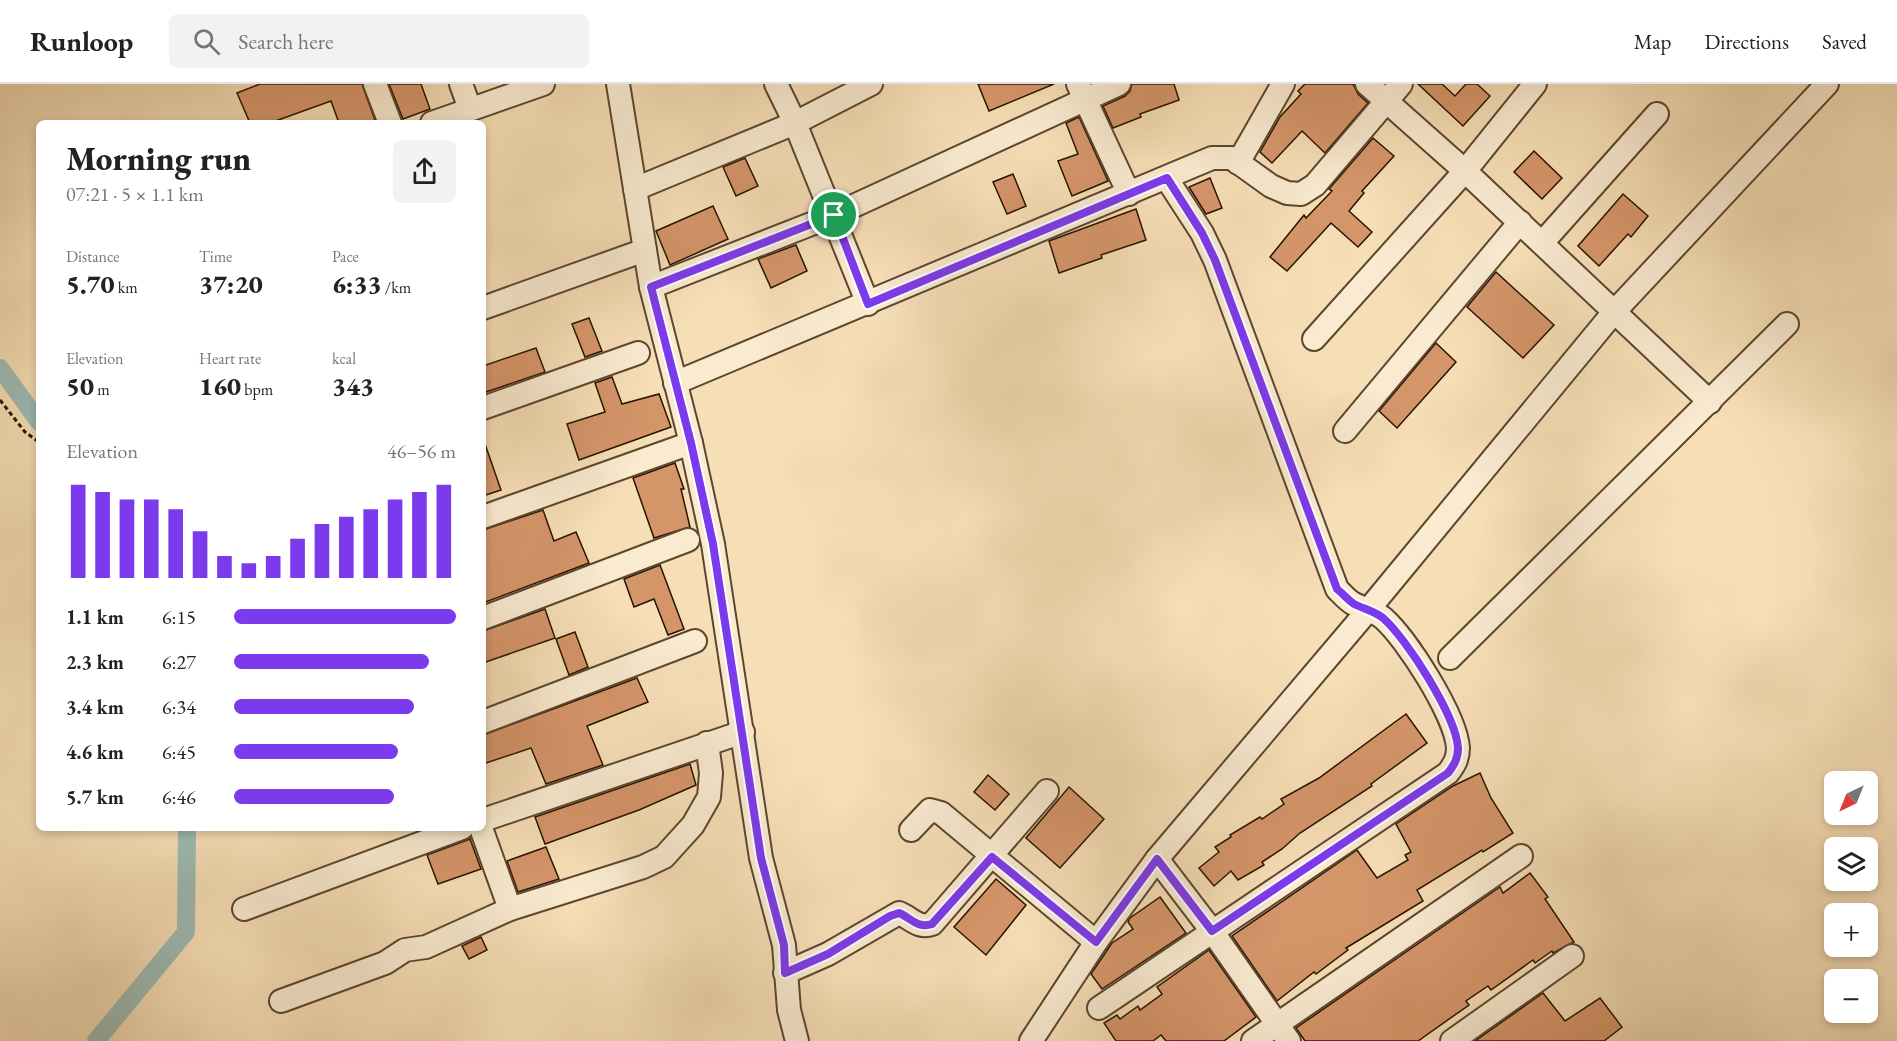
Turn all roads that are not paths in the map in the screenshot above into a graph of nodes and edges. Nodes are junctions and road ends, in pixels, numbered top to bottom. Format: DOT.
graph roads {
  1 [pos="375,84"];
  2 [pos="461,84"];
  3 [pos="543,84"];
  4 [pos="618,84"];
  5 [pos="776,84"];
  6 [pos="871,84"];
  7 [pos="1119,84"];
  8 [pos="1283,84"];
  9 [pos="1366,84"];
  10 [pos="1535,84"];
  11 [pos="1827,84"];
  12 [pos="1391,91"];
  13 [pos="1082,92"];
  14 [pos="470,109"];
  15 [pos="1657,114"];
  16 [pos="389,120"];
  17 [pos="440,120"];
  18 [pos="795,123"];
  19 [pos="1238,162"];
  20 [pos="1468,167"];
  21 [pos="1167,178"];
  22 [pos="635,189"];
  23 [pos="1129,194"];
  24 [pos="834,215"];
  25 [pos="1520,222"];
  26 [pos="1546,239"];
  27 [pos="645,250"];
  28 [pos="651,287"];
  29 [pos="868,304"];
  30 [pos="486,307"];
  31 [pos="1619,307"];
  32 [pos="1787,324"];
  33 [pos="1314,339"];
  34 [pos="638,353"];
  35 [pos="675,383"];
  36 [pos="1710,402"];
  37 [pos="486,407"];
  38 [pos="1345,431"];
  39 [pos="691,443"];
  40 [pos="486,516"];
  41 [pos="688,540"];
  42 [pos="1369,609"];
  43 [pos="486,617"];
  44 [pos="695,641"];
  45 [pos="1450,658"];
  46 [pos="486,721"];
  47 [pos="743,732"];
  48 [pos="707,743"];
  49 [pos="1047,791"];
  50 [pos="486,819"];
  51 [pos="911,830"];
  52 [pos="454,831"];
  53 [pos="482,831"];
  54 [pos="1521,856"];
  55 [pos="992,857"];
  56 [pos="1157,859"];
  57 [pos="244,909"];
  58 [pos="510,909"];
  59 [pos="1212,931"];
  60 [pos="1096,942"];
  61 [pos="1572,956"];
  62 [pos="785,973"];
  63 [pos="281,1001"];
  64 [pos="1099,1008"];
  65 [pos="1283,1033"];
  66 [pos="796,1041"];
  67 [pos="1031,1041"];
  68 [pos="1253,1041"];
  69 [pos="1452,1041"];
  1 -- 16 [label="street"];
  2 -- 14 [label="street"];
  3 -- 14 [label="street"];
  4 -- 22 [label="street"];
  5 -- 18 [label="street"];
  6 -- 18 [label="street"];
  7 -- 13 [label="street"];
  8 -- 19 [label="street"];
  9 -- 12 [label="street"];
  10 -- 20 [label="street"];
  11 -- 31 [label="street"];
  12 -- 19 [label="street"];
  12 -- 20 [label="street"];
  13 -- 23 [label="street"];
  13 -- 24 [label="street"];
  14 -- 17 [label="street"];
  15 -- 26 [label="street"];
  18 -- 22 [label="street"];
  18 -- 24 [label="street"];
  19 -- 21 [label="street"];
  20 -- 25 [label="street"];
  20 -- 26 [label="street"];
  20 -- 33 [label="street"];
  21 -- 23 [label="street"];
  21 -- 42 [label="street"];
  22 -- 27 [label="street"];
  23 -- 29 [label="street"];
  24 -- 28 [label="street"];
  24 -- 29 [label="street"];
  25 -- 26 [label="street"];
  25 -- 38 [label="street"];
  26 -- 31 [label="street"];
  27 -- 28 [label="street"];
  27 -- 30 [label="street"];
  28 -- 35 [label="street"];
  29 -- 35 [label="street"];
  31 -- 36 [label="street"];
  31 -- 42 [label="street"];
  32 -- 36 [label="street"];
  34 -- 37 [label="street"];
  35 -- 39 [label="street"];
  36 -- 45 [label="street"];
  39 -- 40 [label="street"];
  39 -- 47 [label="street"];
  41 -- 43 [label="street"];
  42 -- 56 [label="street"];
  42 -- 59 [label="street"];
  44 -- 46 [label="street"];
  47 -- 48 [label="street"];
  47 -- 62 [label="street"];
  48 -- 50 [label="street"];
  48 -- 58 [label="street"];
  49 -- 55 [label="street"];
  51 -- 55 [label="street"];
  52 -- 57 [label="street"];
  53 -- 58 [label="street"];
  54 -- 65 [label="street"];
  55 -- 60 [label="street"];
  55 -- 62 [label="street"];
  56 -- 59 [label="street"];
  56 -- 60 [label="street"];
  58 -- 63 [label="street"];
  59 -- 64 [label="street"];
  59 -- 65 [label="street"];
  60 -- 67 [label="street"];
  61 -- 69 [label="street"];
  62 -- 66 [label="street"];
  65 -- 68 [label="street"];
}
